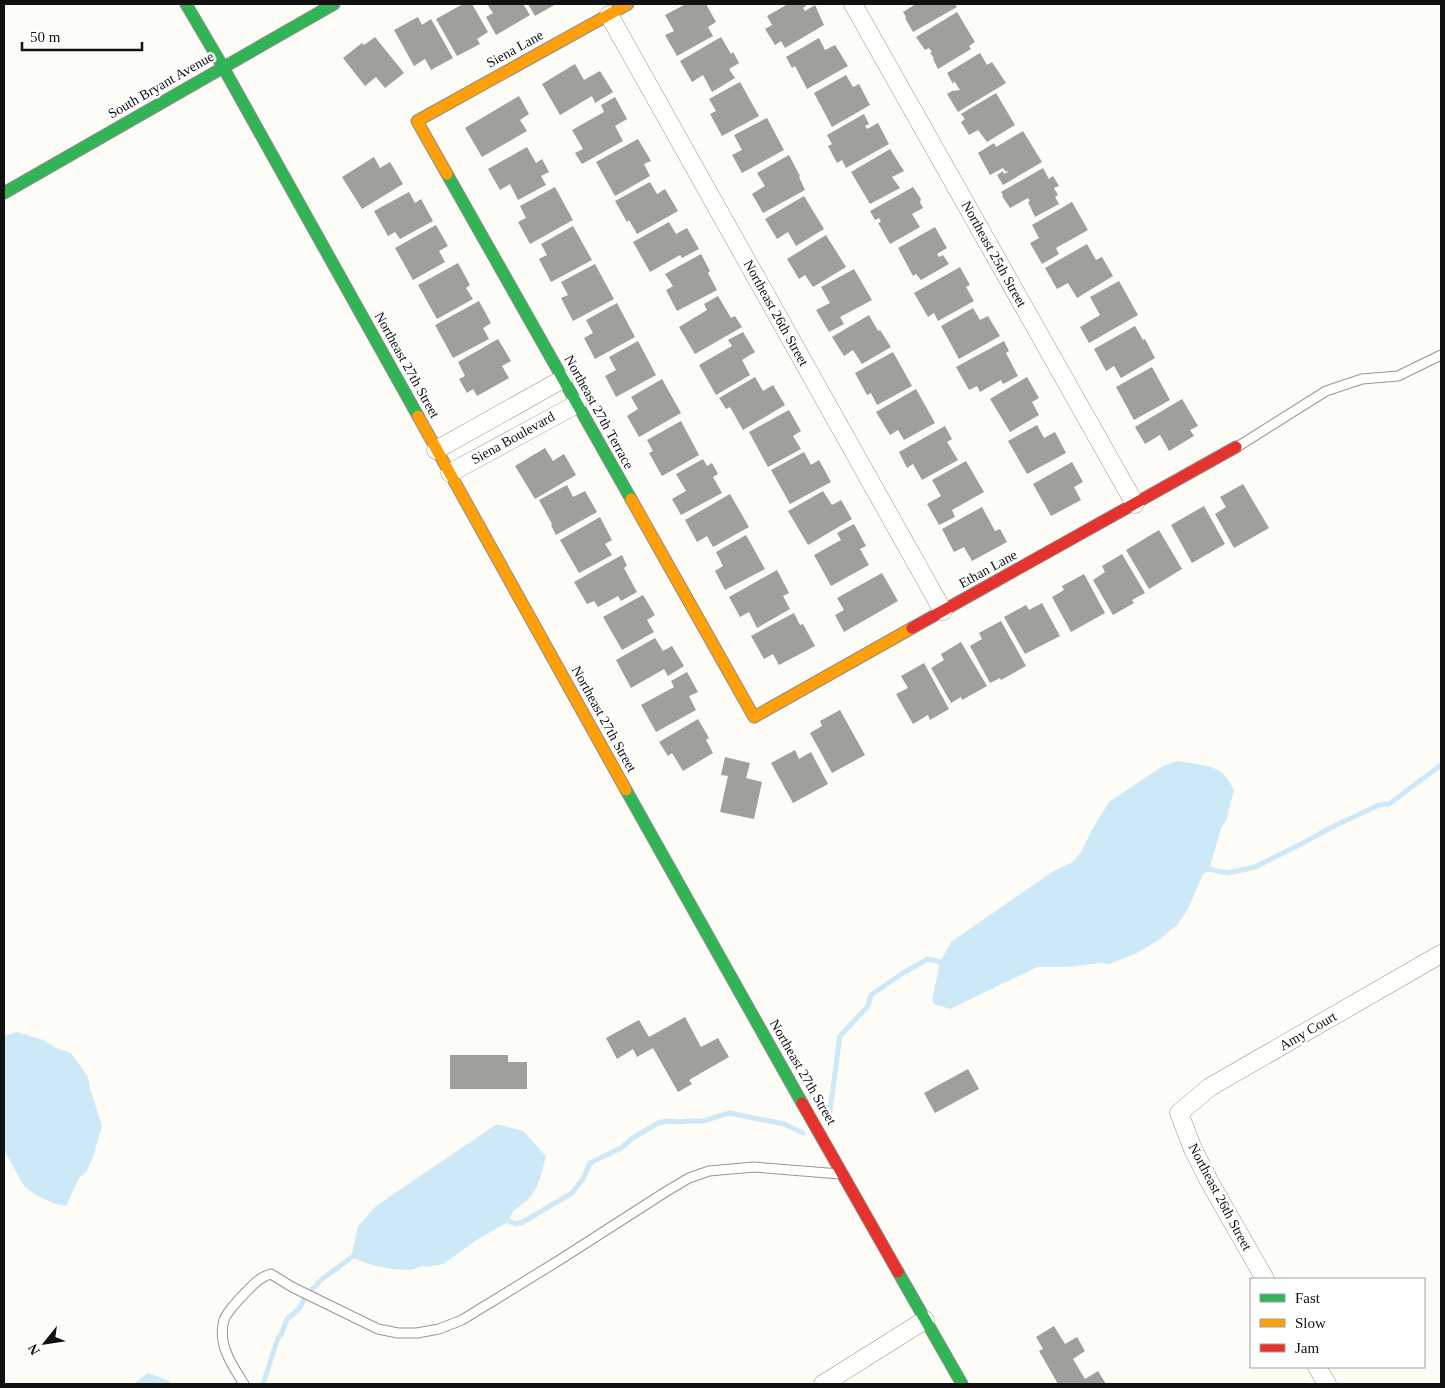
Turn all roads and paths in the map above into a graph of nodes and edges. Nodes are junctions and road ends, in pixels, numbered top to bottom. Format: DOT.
graph roads {
  1 [pos="186,4"];
  2 [pos="334,4"];
  3 [pos="628,4"];
  4 [pos="853,4"];
  5 [pos="608,14"];
  6 [pos="224,67"];
  7 [pos="417,121"];
  8 [pos="4,193"];
  9 [pos="1441,355"];
  10 [pos="563,379"];
  11 [pos="577,404"];
  12 [pos="1236,447"];
  13 [pos="436,450"];
  14 [pos="450,474"];
  15 [pos="1135,504"];
  16 [pos="943,611"];
  17 [pos="754,717"];
  18 [pos="1441,954"];
  19 [pos="1179,1113"];
  20 [pos="844,1175"];
  21 [pos="1264,1278"];
  22 [pos="925,1320"];
  23 [pos="1318,1368"];
  24 [pos="244,1384"];
  25 [pos="823,1384"];
  26 [pos="962,1384"];
  27 [pos="1327,1384"];
  1 -- 6 [label="street, Northeast 27th Street"];
  2 -- 6 [label="street, South Bryant Avenue"];
  3 -- 5 [label="street, Siena Lane"];
  4 -- 15 [label="street, Northeast 25th Street"];
  5 -- 7 [label="street, Siena Lane"];
  5 -- 16 [label="street, Northeast 26th Street"];
  6 -- 8 [label="street, South Bryant Avenue"];
  6 -- 13 [label="street, Northeast 27th Street"];
  7 -- 10 [label="street, Northeast 27th Terrace"];
  9 -- 12 [label="lane"];
  10 -- 11 [label="street, Northeast 27th Terrace"];
  10 -- 13 [label="street, Siena Boulevard"];
  11 -- 14 [label="street, Siena Boulevard"];
  11 -- 17 [label="street, Northeast 27th Terrace"];
  12 -- 15 [label="street, Ethan Lane"];
  13 -- 14 [label="street, Northeast 27th Street"];
  14 -- 20 [label="street, Northeast 27th Street"];
  15 -- 16 [label="street, Ethan Lane"];
  16 -- 17 [label="street, Ethan Lane"];
  18 -- 19 [label="street, Amy Court"];
  19 -- 21 [label="street, Northeast 26th Street"];
  20 -- 22 [label="street, Northeast 27th Street"];
  20 -- 24 [label="lane"];
  22 -- 25 [label="street"];
  22 -- 26 [label="street, Northeast 27th Street"];
  23 -- 27 [label="street"];
}
